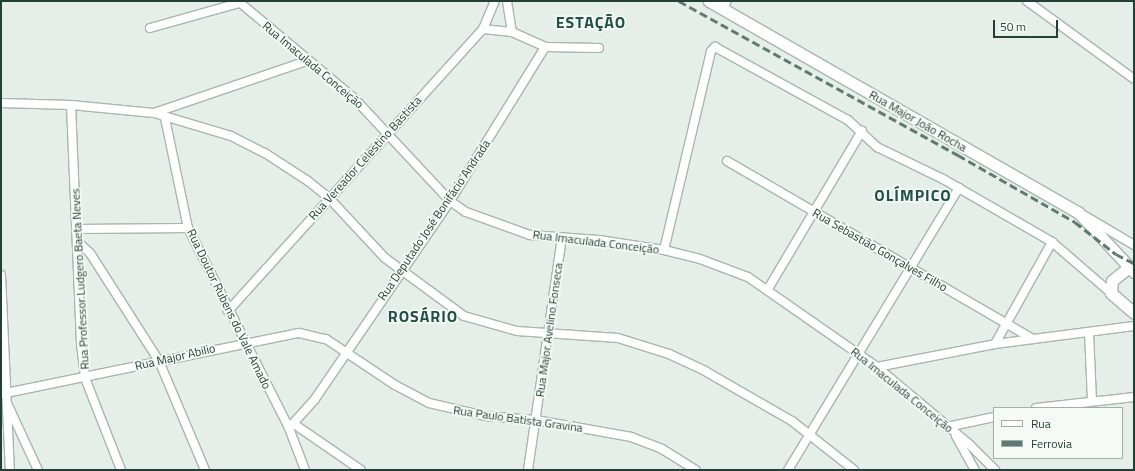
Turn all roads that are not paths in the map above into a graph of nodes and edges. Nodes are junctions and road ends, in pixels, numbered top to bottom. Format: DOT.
graph roads {
  1 [pos="495,1"];
  2 [pos="507,1"];
  3 [pos="708,1"];
  4 [pos="1027,1"];
  5 [pos="238,2"];
  6 [pos="725,5"];
  7 [pos="150,28"];
  8 [pos="483,29"];
  9 [pos="512,32"];
  10 [pos="545,47"];
  11 [pos="599,48"];
  12 [pos="307,61"];
  13 [pos="1134,79"];
  14 [pos="1,103"];
  15 [pos="71,105"];
  16 [pos="154,113"];
  17 [pos="165,118"];
  18 [pos="862,132"];
  19 [pos="387,134"];
  20 [pos="727,162"];
  21 [pos="959,188"];
  22 [pos="329,198"];
  23 [pos="450,201"];
  24 [pos="813,211"];
  25 [pos="1078,212"];
  26 [pos="188,228"];
  27 [pos="77,229"];
  28 [pos="562,237"];
  29 [pos="78,242"];
  30 [pos="1052,242"];
  31 [pos="1134,244"];
  32 [pos="664,250"];
  33 [pos="910,268"];
  34 [pos="1131,269"];
  35 [pos="400,270"];
  36 [pos="1088,273"];
  37 [pos="1,275"];
  38 [pos="1112,281"];
  39 [pos="768,289"];
  40 [pos="1111,293"];
  41 [pos="228,311"];
  42 [pos="1134,313"];
  43 [pos="1006,323"];
  44 [pos="1134,326"];
  45 [pos="550,332"];
  46 [pos="1089,332"];
  47 [pos="1033,339"];
  48 [pos="244,342"];
  49 [pos="995,344"];
  50 [pos="347,351"];
  51 [pos="860,354"];
  52 [pos="159,361"];
  53 [pos="878,367"];
  54 [pos="85,378"];
  55 [pos="4,396"];
  56 [pos="1134,397"];
  57 [pos="1092,400"];
  58 [pos="1043,407"];
  59 [pos="993,417"];
  60 [pos="536,420"];
  61 [pos="291,426"];
  62 [pos="947,427"];
  63 [pos="955,433"];
  64 [pos="811,434"];
  65 [pos="10,470"];
  66 [pos="38,470"];
  67 [pos="121,470"];
  68 [pos="205,470"];
  69 [pos="305,470"];
  70 [pos="361,470"];
  71 [pos="528,470"];
  72 [pos="696,470"];
  73 [pos="788,470"];
  74 [pos="854,470"];
  75 [pos="975,470"];
  76 [pos="995,470"];
  1 -- 8 [label="street, Rua Vereador Celestino Bastista"];
  2 -- 9 [label="street"];
  3 -- 6 [label="main road, Rua Major João Rocha"];
  4 -- 13 [label="street"];
  5 -- 7 [label="street"];
  5 -- 12 [label="street, Rua Imaculada Conceição"];
  6 -- 25 [label="main road, Rua Major João Rocha"];
  8 -- 9 [label="street"];
  8 -- 19 [label="street, Rua Vereador Celestino Bastista"];
  9 -- 10 [label="street"];
  10 -- 11 [label="street"];
  10 -- 23 [label="street, Rua Deputado José Bonifácio Andrada"];
  12 -- 16 [label="street"];
  12 -- 19 [label="street, Rua Imaculada Conceição"];
  14 -- 15 [label="street"];
  15 -- 16 [label="street"];
  15 -- 27 [label="street, Rua Professor Ludgero Baeta Neves"];
  16 -- 17 [label="street"];
  17 -- 22 [label="street"];
  17 -- 26 [label="street, Rua Doutor Rubens do Vale Amado"];
  18 -- 21 [label="street"];
  18 -- 24 [label="street"];
  18 -- 32 [label="street"];
  19 -- 22 [label="street, Rua Vereador Celestino Bastista"];
  19 -- 23 [label="street, Rua Imaculada Conceição"];
  20 -- 24 [label="street, Rua Sebastião Gonçalves Filho"];
  21 -- 30 [label="street"];
  21 -- 33 [label="street"];
  22 -- 35 [label="street"];
  22 -- 41 [label="street, Rua Vereador Celestino Bastista"];
  23 -- 28 [label="street, Rua Imaculada Conceição"];
  23 -- 35 [label="street, Rua Deputado José Bonifácio Andrada"];
  24 -- 33 [label="street, Rua Sebastião Gonçalves Filho"];
  24 -- 39 [label="street"];
  25 -- 31 [label="street"];
  25 -- 34 [label="main road, Rua Major João Rocha"];
  26 -- 27 [label="street"];
  26 -- 41 [label="street, Rua Doutor Rubens do Vale Amado"];
  27 -- 29 [label="street, Rua Professor Ludgero Baeta Neves"];
  28 -- 32 [label="street, Rua Imaculada Conceição"];
  28 -- 45 [label="street, Rua Major Avelino Fonseca"];
  29 -- 52 [label="street"];
  29 -- 54 [label="street, Rua Professor Ludgero Baeta Neves"];
  30 -- 36 [label="street"];
  30 -- 43 [label="street"];
  32 -- 39 [label="street, Rua Imaculada Conceição"];
  33 -- 43 [label="street, Rua Sebastião Gonçalves Filho"];
  33 -- 51 [label="street"];
  34 -- 38 [label="main road"];
  35 -- 45 [label="street"];
  35 -- 50 [label="street, Rua Deputado José Bonifácio Andrada"];
  36 -- 38 [label="street"];
  36 -- 40 [label="street"];
  37 -- 55 [label="street"];
  38 -- 40 [label="main road"];
  39 -- 51 [label="street, Rua Imaculada Conceição"];
  40 -- 42 [label="main road"];
  41 -- 48 [label="street, Rua Doutor Rubens do Vale Amado"];
  43 -- 47 [label="street, Rua Sebastião Gonçalves Filho"];
  43 -- 49 [label="street"];
  44 -- 46 [label="street"];
  45 -- 60 [label="street, Rua Major Avelino Fonseca"];
  45 -- 64 [label="street"];
  46 -- 47 [label="street"];
  46 -- 57 [label="street"];
  47 -- 49 [label="street"];
  48 -- 50 [label="street, Rua Major Abilio"];
  48 -- 52 [label="street, Rua Major Abilio"];
  48 -- 61 [label="street, Rua Doutor Rubens do Vale Amado"];
  49 -- 53 [label="street"];
  50 -- 60 [label="street, Rua Paulo Batista Gravina"];
  50 -- 61 [label="street, Rua Deputado José Bonifácio Andrada"];
  51 -- 53 [label="street, Rua Imaculada Conceição"];
  51 -- 64 [label="street"];
  52 -- 54 [label="street, Rua Major Abilio"];
  52 -- 68 [label="street"];
  53 -- 62 [label="street, Rua Imaculada Conceição"];
  54 -- 55 [label="street, Rua Major Abilio"];
  54 -- 67 [label="street, Rua Professor Ludgero Baeta Neves"];
  55 -- 65 [label="street"];
  55 -- 66 [label="street"];
  56 -- 57 [label="street"];
  57 -- 58 [label="street"];
  59 -- 62 [label="street"];
  60 -- 71 [label="street, Rua Major Avelino Fonseca"];
  60 -- 72 [label="street, Rua Paulo Batista Gravina"];
  61 -- 69 [label="street, Rua Doutor Rubens do Vale Amado"];
  61 -- 70 [label="street"];
  62 -- 63 [label="street, Rua Imaculada Conceição"];
  63 -- 75 [label="street"];
  63 -- 76 [label="street, Rua Imaculada Conceição"];
  64 -- 73 [label="street"];
  64 -- 74 [label="street"];
}
